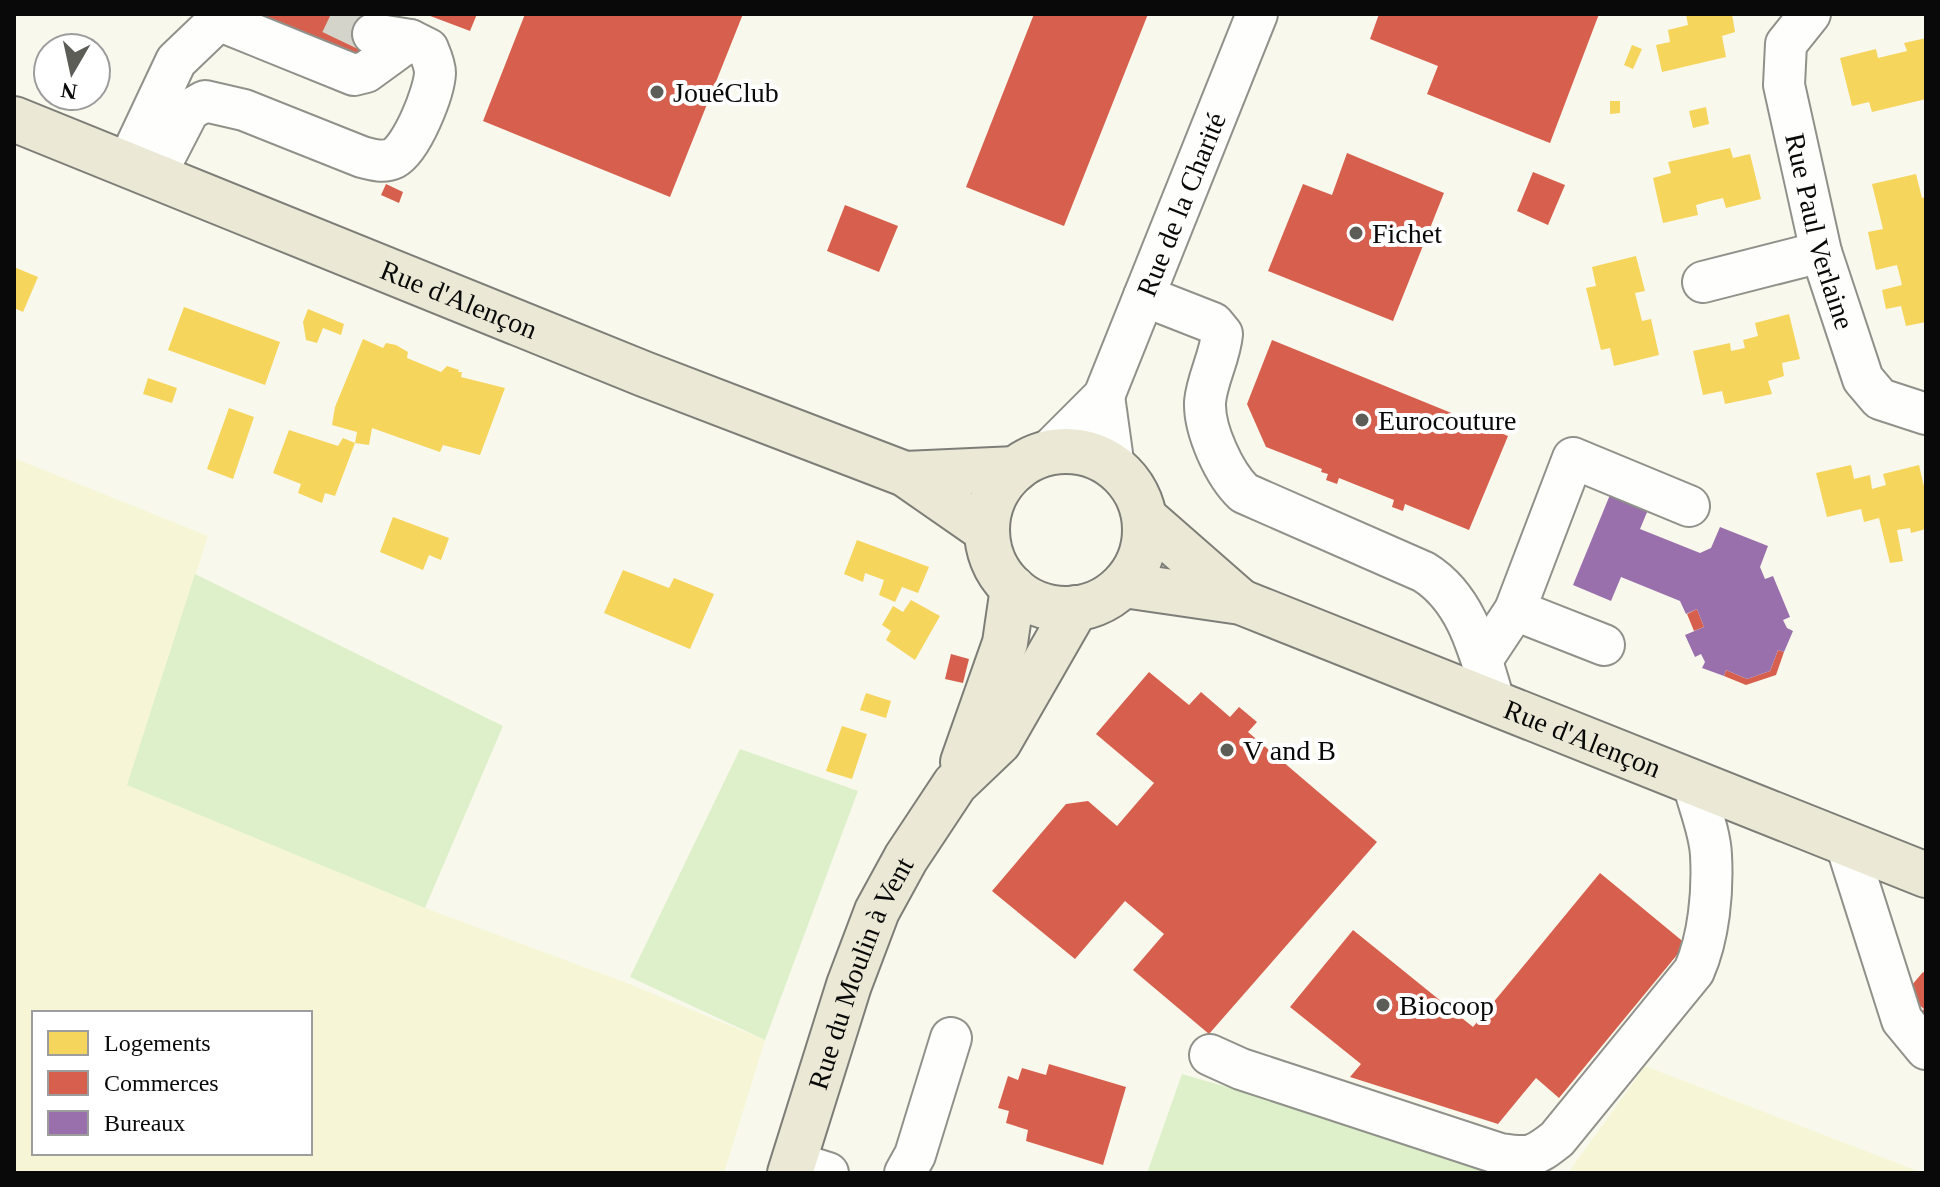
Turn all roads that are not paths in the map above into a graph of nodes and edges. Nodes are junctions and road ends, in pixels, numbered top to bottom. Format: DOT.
graph roads {
  1 [pos="1257,14"];
  2 [pos="1810,14"];
  3 [pos="221,17"];
  4 [pos="14,119"];
  5 [pos="141,171"];
  6 [pos="1821,252"];
  7 [pos="1703,282"];
  8 [pos="1144,296"];
  9 [pos="1104,396"];
  10 [pos="1926,414"];
  11 [pos="1030,462"];
  12 [pos="1114,468"];
  13 [pos="905,474"];
  14 [pos="1689,506"];
  15 [pos="1145,518"];
  16 [pos="987,531"];
  17 [pos="1124,585"];
  18 [pos="1013,588"];
  19 [pos="1241,602"];
  20 [pos="1076,608"];
  21 [pos="1515,610"];
  22 [pos="1604,645"];
  23 [pos="1482,660"];
  24 [pos="1495,704"];
  25 [pos="1693,783"];
  26 [pos="955,784"];
  27 [pos="1846,844"];
  28 [pos="1913,860"];
  29 [pos="951,1038"];
  30 [pos="1926,1049"];
  31 [pos="1210,1055"];
  32 [pos="804,1169"];
  33 [pos="905,1173"];
  1 -- 8 [label="street, Rue de la Charité"];
  2 -- 6 [label="street, Rue Paul Verlaine"];
  3 -- 5 [label="street"];
  3 -- 5 [label="street"];
  4 -- 5 [label="main road, Rue d'Alençon"];
  5 -- 13 [label="main road, Rue d'Alençon"];
  6 -- 7 [label="street"];
  6 -- 10 [label="street, Rue Paul Verlaine"];
  8 -- 9 [label="street, Rue de la Charité"];
  8 -- 23 [label="street"];
  9 -- 11 [label="street, Rue de la Charité"];
  9 -- 12 [label="street, Rue de la Charité"];
  11 -- 12 [label="main road"];
  11 -- 13 [label="main road, Rue d'Alençon"];
  11 -- 16 [label="main road"];
  12 -- 15 [label="main road"];
  13 -- 16 [label="main road, Rue d'Alençon"];
  14 -- 21 [label="street"];
  15 -- 17 [label="main road"];
  15 -- 19 [label="main road, Rue d'Alençon"];
  16 -- 18 [label="main road"];
  17 -- 19 [label="main road, Rue d'Alençon"];
  17 -- 20 [label="main road"];
  18 -- 20 [label="main road"];
  18 -- 26 [label="main road, Rue du Moulin à Vent"];
  19 -- 24 [label="main road, Rue d'Alençon"];
  20 -- 26 [label="main road, Rue du Moulin à Vent"];
  21 -- 22 [label="street"];
  21 -- 23 [label="street"];
  23 -- 24 [label="street"];
  24 -- 25 [label="main road, Rue d'Alençon"];
  25 -- 27 [label="main road, Rue d'Alençon"];
  25 -- 31 [label="street"];
  26 -- 32 [label="main road, Rue du Moulin à Vent"];
  27 -- 28 [label="main road, Rue d'Alençon"];
  27 -- 30 [label="street"];
  29 -- 33 [label="street"];
}
